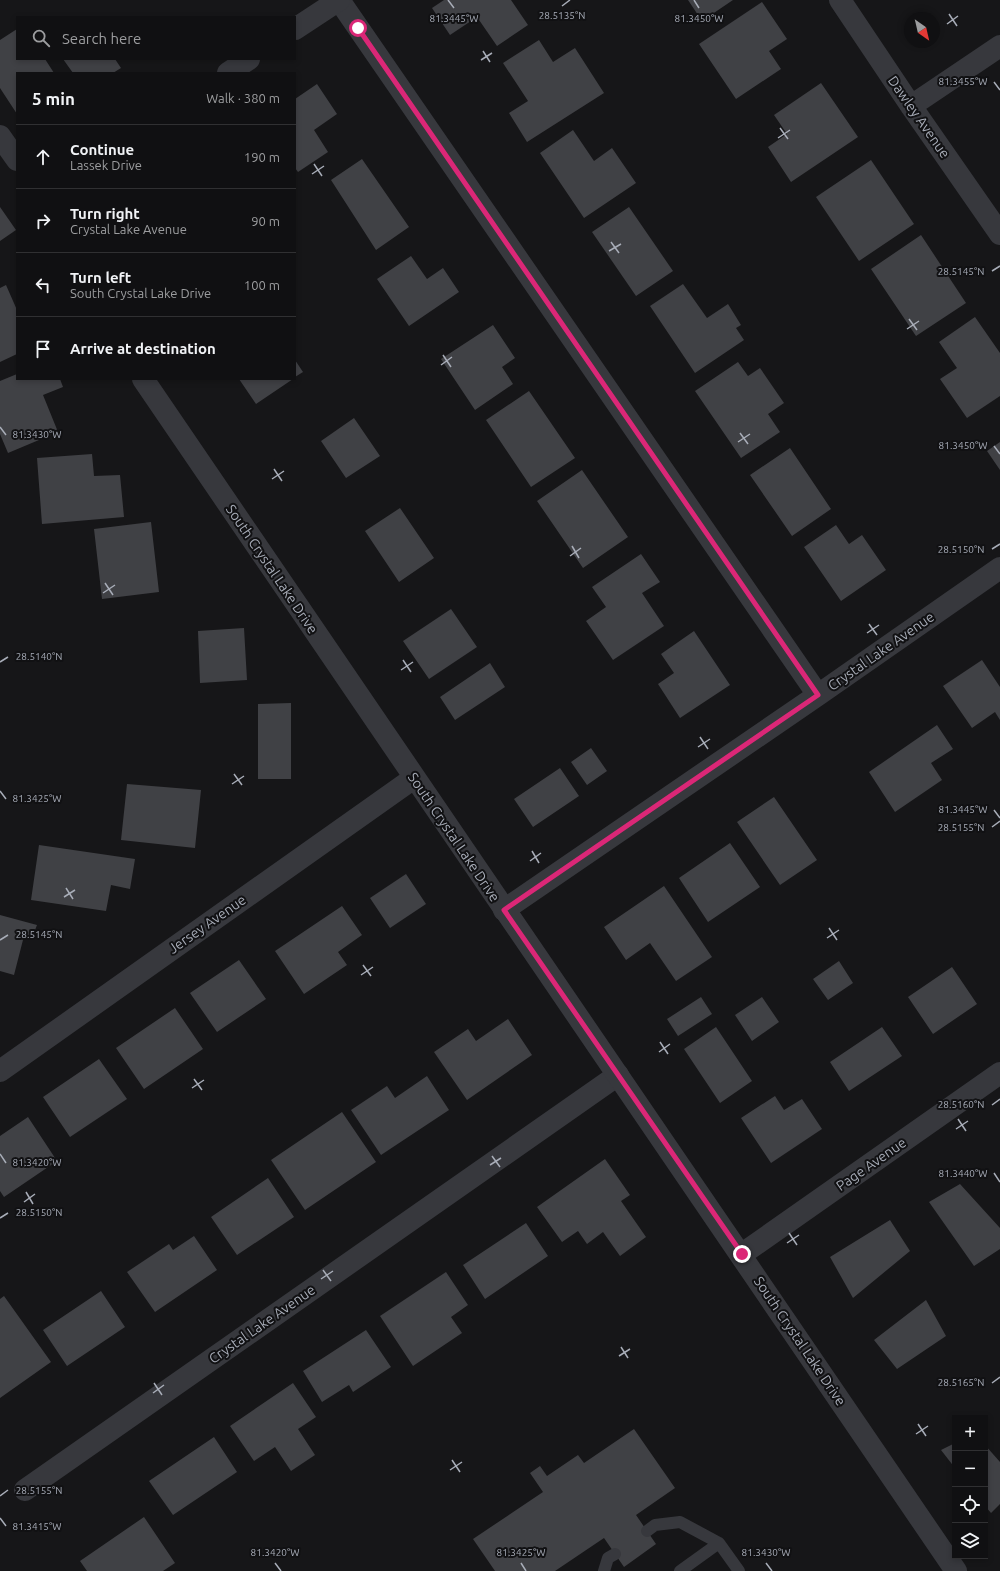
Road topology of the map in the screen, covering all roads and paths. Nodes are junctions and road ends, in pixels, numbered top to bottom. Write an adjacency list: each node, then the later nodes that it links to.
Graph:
1 (339, 0): 3 (street); 13 (street)
2 (840, 0): 7 (street, Dawley Avenue)
3 (296, 28)
4 (1000, 46): 7 (street)
5 (248, 60): 6 (street)
6 (230, 72)
7 (911, 106): 10 (street, Dawley Avenue)
8 (0, 136): 9 (street)
9 (16, 159)
10 (1000, 234)
11 (144, 380): 14 (street, South Crystal Lake Drive)
12 (1000, 568): 13 (street, Crystal Lake Avenue)
13 (818, 695): 15 (street, Crystal Lake Avenue)
14 (414, 778): 15 (street, South Crystal Lake Drive); 16 (street, Jersey Avenue)
15 (504, 910): 18 (street, South Crystal Lake Drive)
16 (0, 1071)
17 (1000, 1073): 19 (street, Page Avenue)
18 (618, 1075): 19 (street, South Crystal Lake Drive); 20 (street, Crystal Lake Avenue)
19 (742, 1254): 27 (street, South Crystal Lake Drive)
20 (25, 1490)
21 (647, 1531): 22 (lane)
22 (719, 1543): 25 (lane); 26 (lane)
23 (615, 1554): 24 (lane)
24 (604, 1571)
25 (680, 1571)
26 (739, 1571)
27 (956, 1571)

